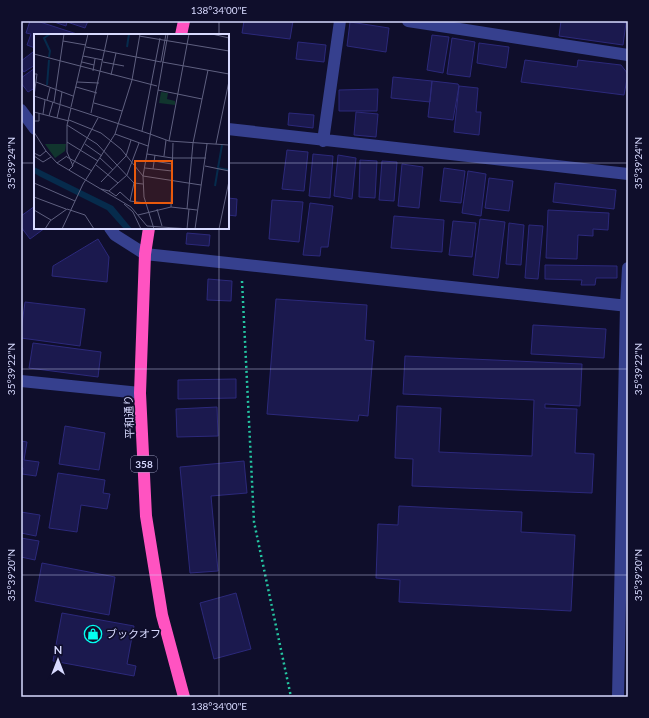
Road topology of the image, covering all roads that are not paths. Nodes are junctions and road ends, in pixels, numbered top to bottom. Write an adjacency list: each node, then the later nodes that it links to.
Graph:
1 (184, 21): 4 (highway)
2 (340, 21): 9 (street)
3 (408, 21): 5 (street)
4 (181, 34)
5 (628, 55)
6 (21, 110): 7 (street)
7 (34, 128)
8 (229, 130): 9 (street)
9 (323, 141): 10 (street)
10 (628, 174)
11 (111, 229): 13 (street)
12 (149, 229): 13 (highway, 平和通り / 358)
13 (145, 254): 15 (street); 17 (highway, 平和通り / 358)
14 (628, 268): 15 (street)
15 (627, 306): 19 (street)
16 (21, 380): 17 (street)
17 (140, 393): 18 (highway, 平和通り / 358)
18 (184, 697)
19 (618, 697)

